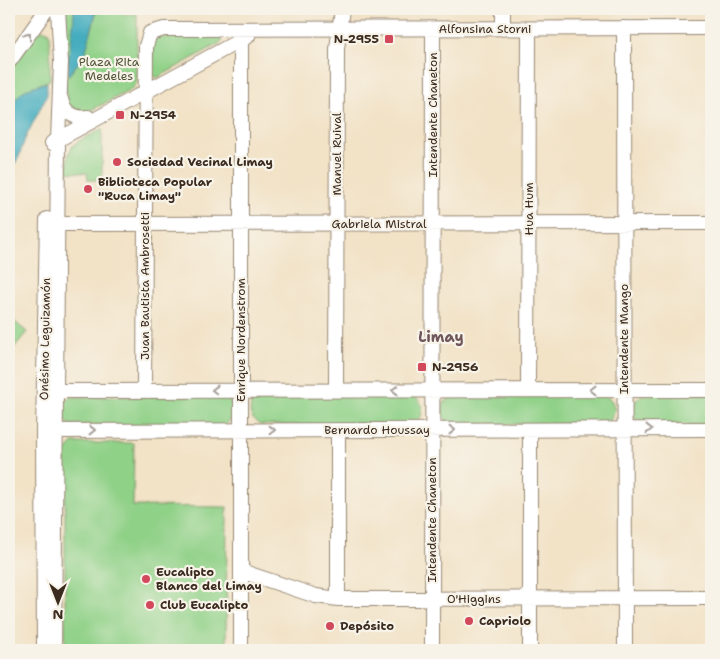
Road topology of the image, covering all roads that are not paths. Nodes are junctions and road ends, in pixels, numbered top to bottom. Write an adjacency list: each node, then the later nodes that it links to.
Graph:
1 (47, 9): 14 (street, one-way to 1)
2 (58, 9): 7 (street, Onésimo Leguizamón)
3 (342, 9): 8 (street, Manuel Ruival)
4 (503, 9): 10 (street)
5 (624, 28): 6 (street, Alfonsina Storni); 11 (street, Alfonsina Storni); 20 (street, Intendente Mango)
6 (711, 28)
7 (58, 29): 16 (street, Onésimo Leguizamón); 19 (street, Onésimo Leguizamón)
8 (340, 29): 9 (street, Alfonsina Storni); 13 (street, Alfonsina Storni); 25 (street, Manuel Ruival)
9 (433, 29): 10 (street, Alfonsina Storni); 26 (street, Intendente Chaneton)
10 (503, 29): 11 (street, Alfonsina Storni)
11 (529, 29): 27 (street, Hua Hum)
12 (150, 33): 13 (street, Alfonsina Storni); 15 (street, Juan Bautista Ambrosetti)
13 (242, 34): 15 (street, Alfonsina Storni); 24 (street, Enrique Nordenstrom)
14 (9, 62)
15 (146, 91): 17 (street, Alfonsina Storni); 23 (street, Juan Bautista Ambrosetti)
16 (60, 99): 18 (street); 19 (street, Onésimo Leguizamón)
17 (122, 104): 18 (street, Alfonsina Storni); 19 (street, Alfonsina Storni)
18 (88, 117): 19 (street, Alfonsina Storni)
19 (53, 138): 22 (street, Onésimo Leguizamón)
20 (624, 223): 21 (street, Gabriela Mistral); 27 (street, Gabriela Mistral); 33 (street, Intendente Mango)
21 (711, 223)
22 (52, 224): 23 (street, Gabriela Mistral); 35 (street, Onésimo Leguizamón)
23 (145, 224): 24 (street, Gabriela Mistral); 28 (street, Juan Bautista Ambrosetti)
24 (242, 224): 25 (street, Gabriela Mistral); 29 (street, Enrique Nordenstrom)
25 (336, 224): 26 (street, Gabriela Mistral); 30 (street, Manuel Ruival)
26 (432, 224): 27 (street, Gabriela Mistral); 31 (street, Intendente Chaneton)
27 (528, 224): 32 (street, Hua Hum)
28 (144, 390): 29 (street, one-way to 28); 35 (street)
29 (241, 390): 30 (street); 39 (street, Enrique Nordenstrom)
30 (336, 390): 31 (street, one-way to 30)
31 (432, 390): 32 (street); 41 (street, Intendente Chaneton)
32 (528, 390): 33 (street, one-way to 32)
33 (624, 390): 34 (street); 36 (street, Intendente Mango)
34 (711, 390)
35 (49, 391): 38 (street, Onésimo Leguizamón)
36 (624, 429): 37 (street, Bernardo Houssay, one-way to 37); 42 (street, Bernardo Houssay); 45 (street, Intendente Mango)
37 (711, 429)
38 (48, 430): 39 (street, Bernardo Houssay, one-way to 39); 49 (street, Onésimo Leguizamón); 50 (street, Onésimo Leguizamón)
39 (241, 430): 40 (street, Bernardo Houssay, one-way to 40); 43 (street, Enrique Nordenstrom)
40 (338, 430): 41 (street, Bernardo Houssay); 47 (street)
41 (432, 430): 42 (street, Bernardo Houssay, one-way to 42); 48 (street, Intendente Chaneton)
42 (530, 430): 44 (street)
43 (241, 571): 47 (street, O'Higgins); 51 (street, Enrique Nordenstrom)
44 (530, 598): 45 (street, O'Higgins); 48 (street, O'Higgins); 53 (street)
45 (625, 598): 46 (street, O'Higgins); 54 (street, Intendente Mango)
46 (711, 598)
47 (338, 599): 48 (street, O'Higgins)
48 (432, 599): 52 (street, Intendente Chaneton)
49 (44, 650)
50 (54, 650)
51 (241, 650)
52 (432, 650)
53 (530, 650)
54 (625, 650)

